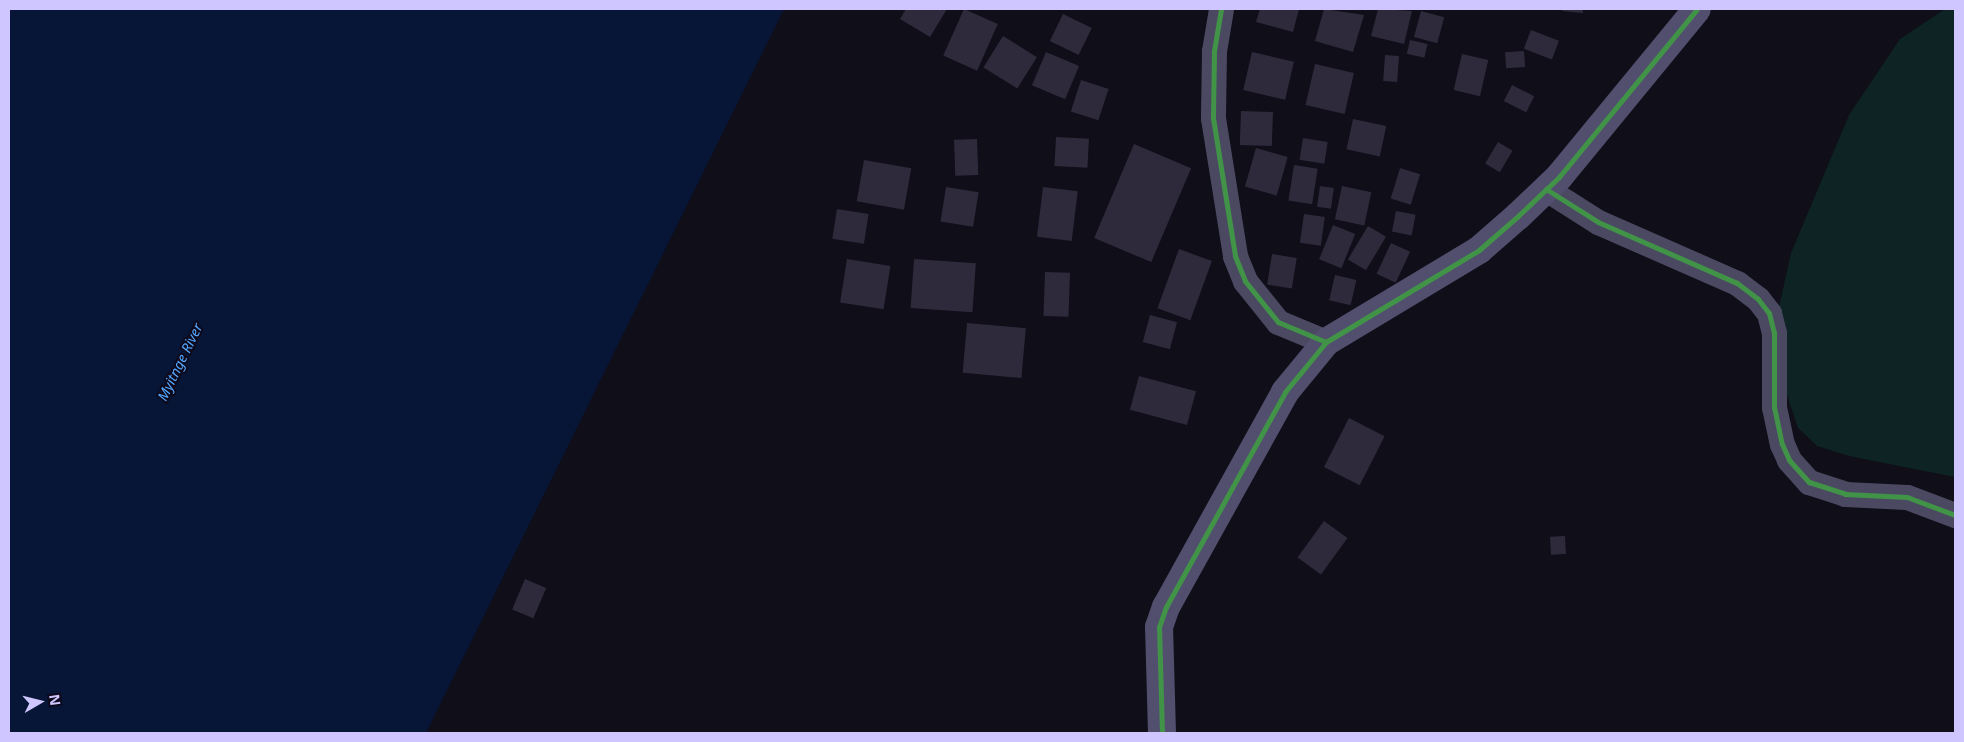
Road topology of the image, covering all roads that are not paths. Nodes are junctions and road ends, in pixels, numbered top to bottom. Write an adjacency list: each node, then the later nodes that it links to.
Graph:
1 (1221, 9): 4 (street)
2 (1697, 9): 3 (street)
3 (1546, 189): 4 (street); 5 (street)
4 (1326, 342): 6 (street)
5 (1955, 515)
6 (1162, 733)

